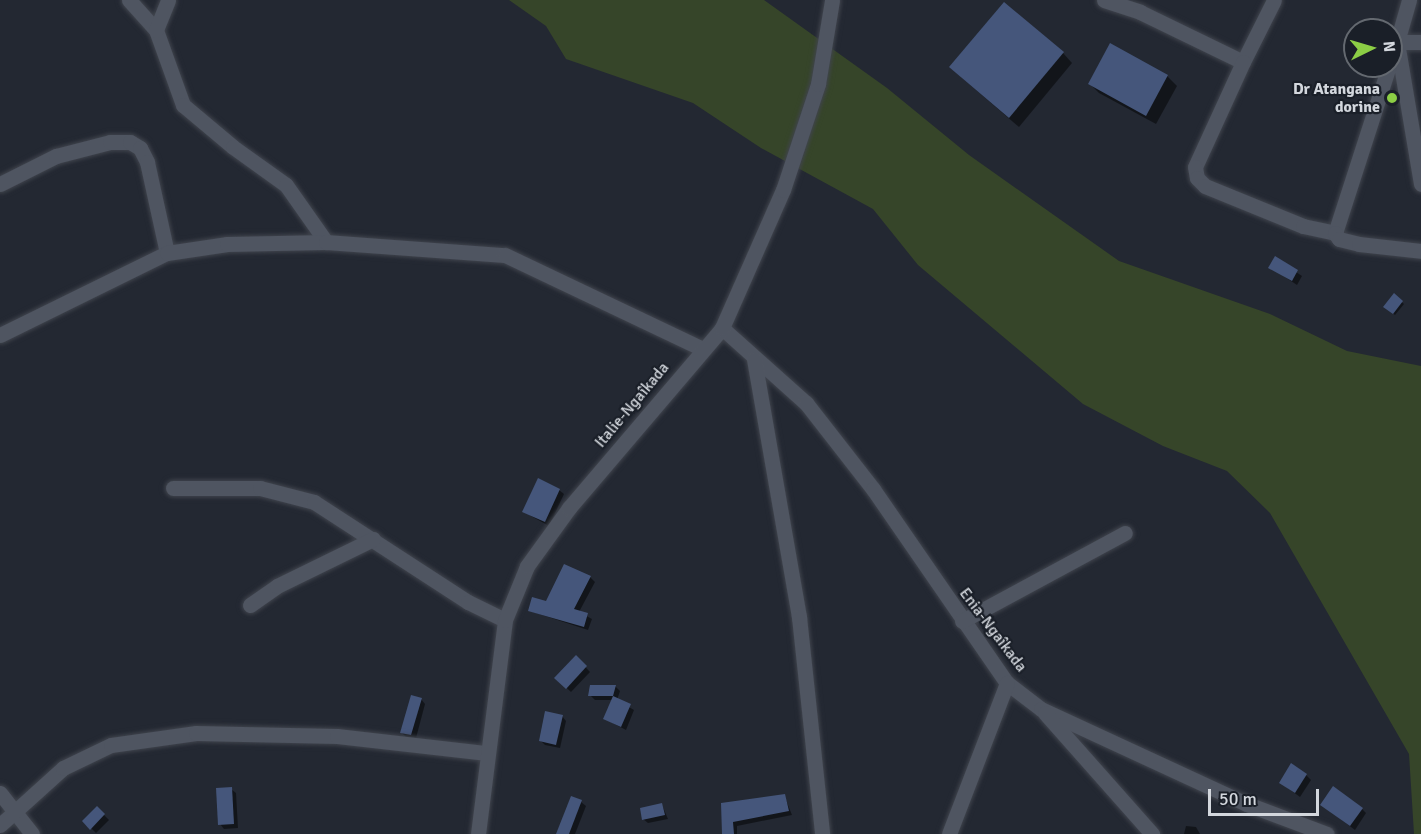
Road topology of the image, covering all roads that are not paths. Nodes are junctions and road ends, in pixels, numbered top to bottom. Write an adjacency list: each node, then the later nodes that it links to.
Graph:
1 (129, 0): 9 (street)
2 (168, 0): 9 (street)
3 (832, 0): 21 (street, Italie-Ngaîkada)
4 (1104, 0): 7 (street)
5 (1274, 0): 12 (street)
6 (1409, 0): 8 (street)
7 (1143, 6): 12 (street)
8 (1403, 21)
9 (156, 30): 18 (street)
10 (1403, 42): 11 (street)
11 (1421, 42)
12 (1243, 62): 17 (street)
13 (1385, 78): 17 (street)
14 (1403, 78): 16 (street)
15 (0, 184): 20 (street)
16 (1421, 184)
17 (1335, 233): 19 (street)
18 (326, 242): 20 (street); 23 (street)
19 (1421, 251)
20 (167, 253): 22 (street)
21 (722, 328): 23 (street, Italie-Ngaîkada); 24 (street, Enia-Ngaîkada)
22 (0, 335)
23 (703, 348): 29 (street, Italie-Ngaîkada)
24 (754, 359): 30 (street, Enia-Ngaîkada); 39 (street)
25 (173, 488): 27 (street)
26 (1125, 533): 30 (street)
27 (374, 538): 28 (street); 29 (street)
28 (250, 605)
29 (505, 620): 33 (street, Italie-Ngaîkada)
30 (962, 621): 31 (street, Enia-Ngaîkada)
31 (1007, 683): 32 (street, Enia-Ngaîkada); 40 (street)
32 (1041, 709): 41 (street); 42 (street, Enia-Ngaîkada)
33 (487, 753): 35 (street); 38 (street, Italie-Ngaîkada)
34 (0, 793): 35 (street)
35 (14, 812): 36 (street); 37 (street)
36 (0, 825)
37 (32, 834)
38 (478, 834)
39 (822, 834)
40 (949, 834)
41 (1152, 834)
42 (1327, 834)

